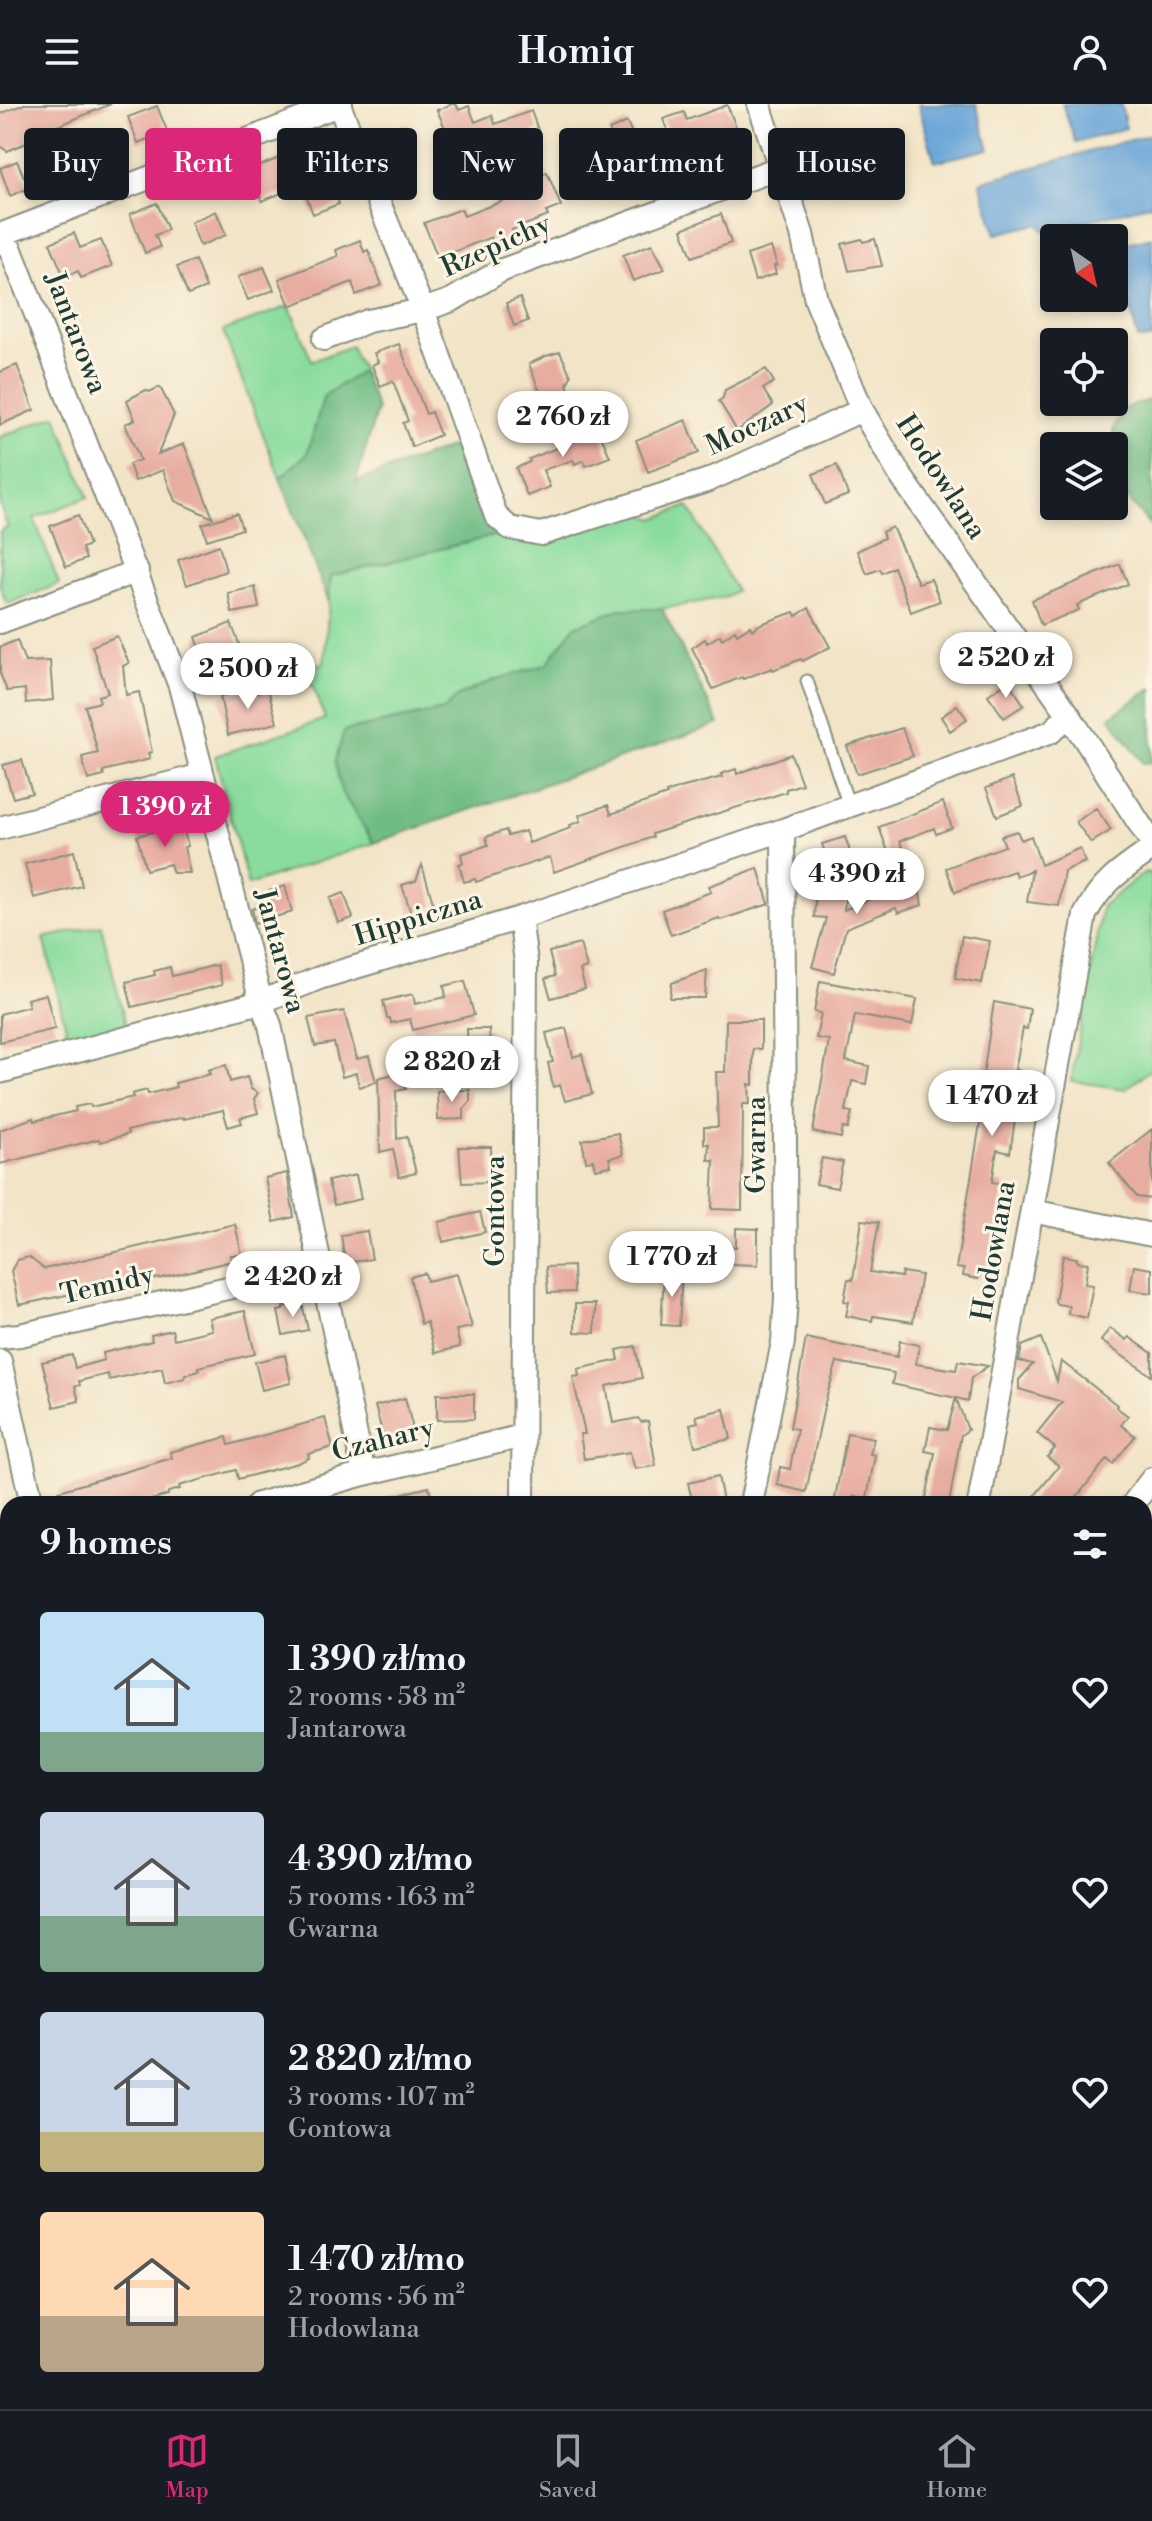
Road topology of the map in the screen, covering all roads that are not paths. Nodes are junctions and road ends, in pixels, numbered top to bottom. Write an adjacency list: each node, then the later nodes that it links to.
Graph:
1 (340, 104): 6 (street); 7 (street)
2 (759, 104): 3 (street, Hodowlana)
3 (768, 130)
4 (768, 172): 7 (street, Rzepichy)
5 (791, 200): 9 (street, Hodowlana)
6 (0, 235): 10 (street, Jantarowa)
7 (423, 310): 8 (street, Rzepichy); 9 (street, Moczary)
8 (324, 339)
9 (862, 410): 13 (street, Hodowlana)
10 (137, 571): 11 (street); 14 (street, Jantarowa)
11 (0, 622)
12 (807, 681): 15 (lane)
13 (1069, 715): 15 (street, Hippiczna); 18 (street, Hodowlana)
14 (202, 775): 16 (street); 20 (street, Jantarowa)
15 (849, 806): 17 (street, Hippiczna)
16 (0, 828)
17 (783, 830): 19 (street, Hippiczna); 33 (street, Gwarna)
18 (1152, 846): 22 (street, Hodowlana)
19 (520, 918): 20 (street, Hippiczna); 27 (street, Gontowa)
20 (261, 1002): 21 (street, Hippiczna); 24 (street, Jantarowa)
21 (0, 1072)
22 (1032, 1211): 23 (street); 34 (street, Hodowlana)
23 (1152, 1235)
24 (320, 1267): 25 (street, Temidy); 28 (street, Jantarowa)
25 (0, 1337)
26 (0, 1361): 30 (street)
27 (523, 1436): 28 (street, Czahary); 32 (street, Gontowa)
28 (364, 1474): 31 (street, Czahary)
29 (1152, 1479): 35 (street)
30 (30, 1496)
31 (286, 1496)
32 (523, 1496)
33 (753, 1496)
34 (980, 1496)
35 (1139, 1496)

